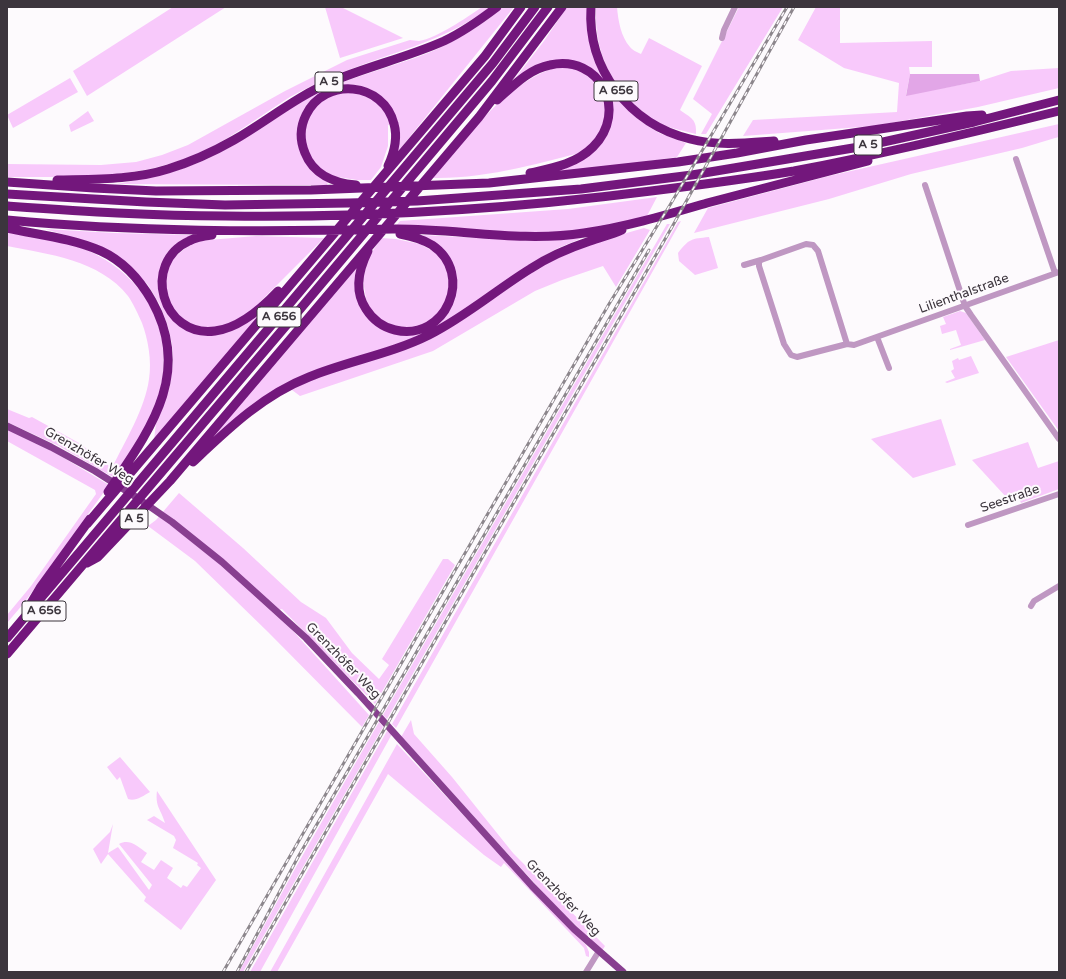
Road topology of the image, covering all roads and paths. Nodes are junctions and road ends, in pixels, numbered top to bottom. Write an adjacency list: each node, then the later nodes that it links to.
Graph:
1 (497, 7): 17 (highway, A 5)
2 (521, 7): 16 (highway)
3 (535, 7): 46 (highway, A 656)
4 (548, 7): 43 (highway, A 656)
5 (562, 7): 12 (highway)
6 (591, 7): 13 (highway, A 656)
7 (735, 7): 8 (street)
8 (722, 38)
9 (1059, 100): 11 (highway, A 5)
10 (1059, 111): 14 (highway, A 5)
11 (1008, 114): 13 (highway); 21 (highway, A 5)
12 (479, 117): 18 (highway); 28 (highway)
13 (806, 140): 18 (highway)
14 (895, 150): 22 (highway, A 5); 24 (highway, A 5)
15 (1016, 159): 32 (street)
16 (382, 177): 20 (highway); 31 (highway)
17 (7, 182): 20 (highway, A 5)
18 (489, 183): 20 (highway)
19 (925, 185): 33 (street)
20 (363, 187)
21 (7, 194)
22 (7, 206)
23 (7, 220): 26 (highway)
24 (645, 221): 27 (highway, A 5); 39 (highway, A 5)
25 (7, 228): 41 (highway, A 656)
26 (247, 231): 28 (highway); 31 (highway)
27 (391, 231): 28 (highway); 28 (highway)
28 (376, 233): 39 (highway)
29 (761, 260): 30 (street); 35 (street, Lilienthalstraße); 35 (street)
30 (744, 265)
31 (305, 268): 41 (highway, A 656)
32 (1057, 272): 33 (street, Lilienthalstraße)
33 (965, 306): 34 (street, Lilienthalstraße); 38 (street)
34 (877, 337): 35 (street, Lilienthalstraße); 36 (street)
35 (847, 344)
36 (889, 368)
37 (7, 426): 49 (main road, Grenzhöfer Weg)
38 (1059, 439)
39 (170, 481): 43 (highway, A 5)
40 (1059, 494): 42 (street, Seestraße)
41 (87, 524): 46 (highway, A 656)
42 (968, 525)
43 (80, 567): 48 (highway, A 656)
44 (1059, 586): 45 (street)
45 (1031, 606)
46 (19, 624): 47 (highway, A 656)
47 (7, 638)
48 (7, 654)
49 (598, 951): 50 (street, Grenzhöfer Weg); 51 (main road)
50 (586, 972)
51 (623, 972)

